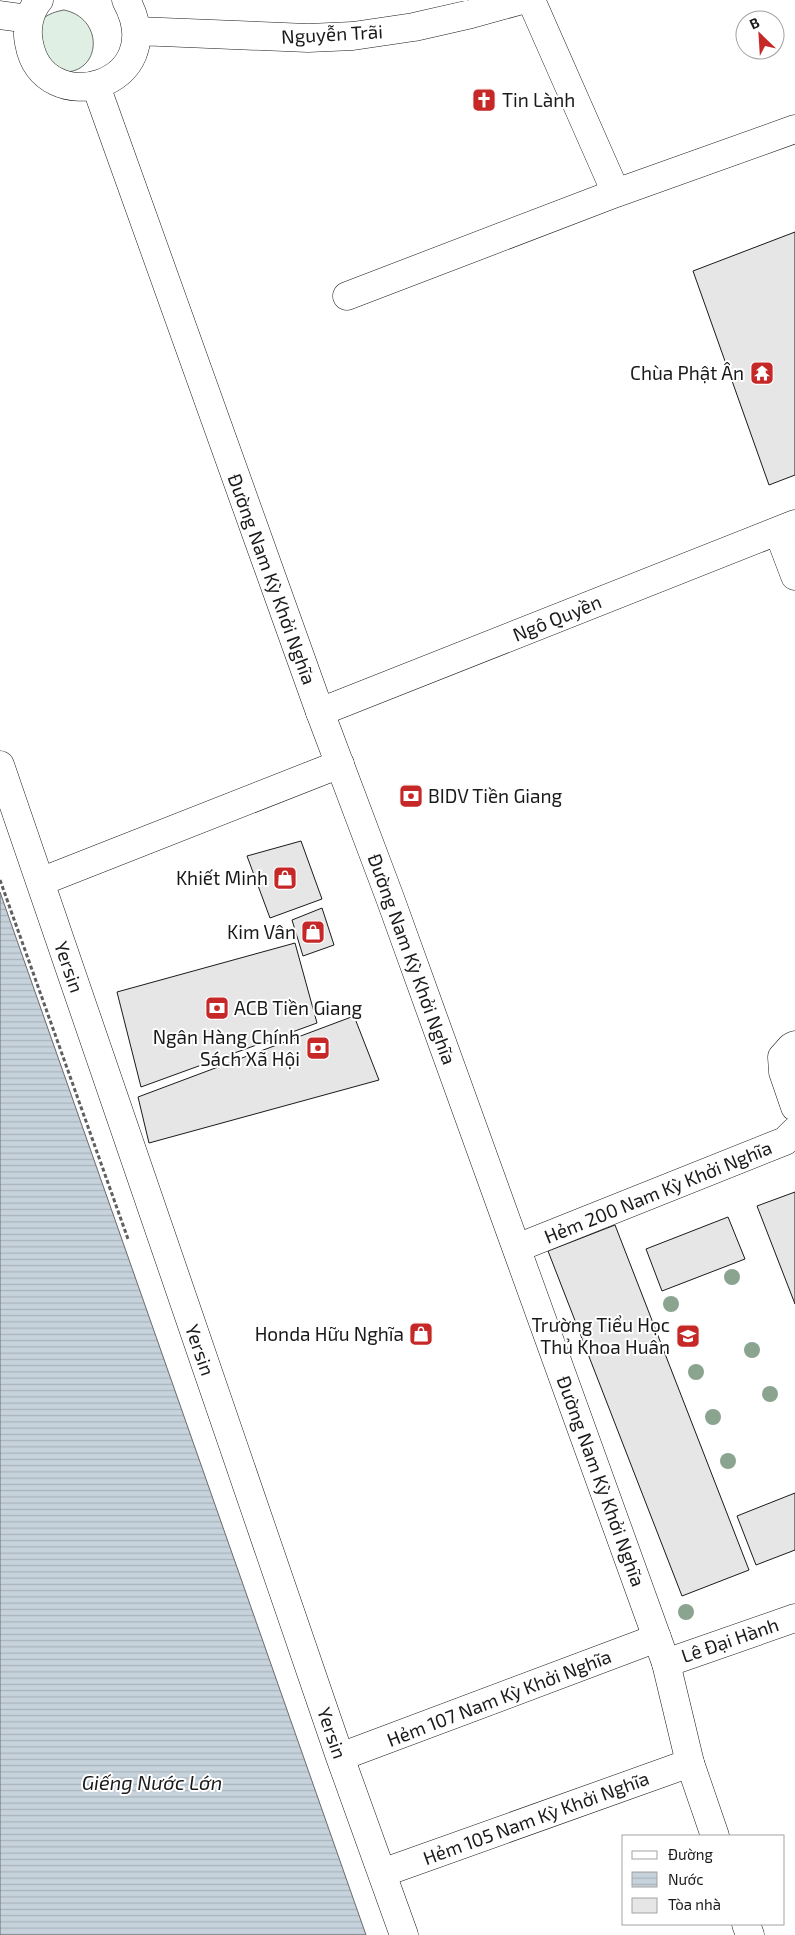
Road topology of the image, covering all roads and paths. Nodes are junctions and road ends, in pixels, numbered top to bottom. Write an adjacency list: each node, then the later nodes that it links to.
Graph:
1 (126, 0): 7 (street)
2 (522, 0): 4 (street, Nguyễn Trãi)
3 (531, 0): 10 (street)
4 (468, 7): 7 (street, Nguyễn Trãi)
5 (34, 10): 6 (street); 8 (street)
6 (0, 15)
7 (137, 31): 8 (street)
8 (96, 86): 14 (street, Đường Nam Kỳ Khởi Nghĩa)
9 (795, 129): 10 (street)
10 (616, 193): 11 (street)
11 (347, 296)
12 (786, 527): 13 (street); 14 (street, Ngô Quyền)
13 (795, 576)
14 (320, 712): 16 (street, Đường Nam Kỳ Khởi Nghĩa)
15 (0, 764): 17 (street, Yersin)
16 (340, 764): 17 (street); 21 (street, Đường Nam Kỳ Khởi Nghĩa)
17 (40, 882): 24 (street, Yersin)
18 (795, 1045): 19 (street)
19 (795, 1107)
20 (795, 1132): 21 (street, Hẻm 200 Nam Kỳ Khởi Nghĩa)
21 (517, 1248): 23 (street, Đường Nam Kỳ Khởi Nghĩa)
22 (795, 1618): 23 (street, Lê Đại Hành)
23 (662, 1650): 24 (street, Hẻm 107 Nam Kỳ Khởi Nghĩa); 25 (street, Đường Nam Kỳ Khởi Nghĩa)
24 (340, 1757): 27 (street, Yersin)
25 (690, 1764): 26 (street, Đường Nam Kỳ Khởi Nghĩa); 27 (street, Hẻm 105 Nam Kỳ Khởi Nghĩa)
26 (715, 1835)
27 (382, 1873): 28 (street, Yersin)
28 (404, 1935)

